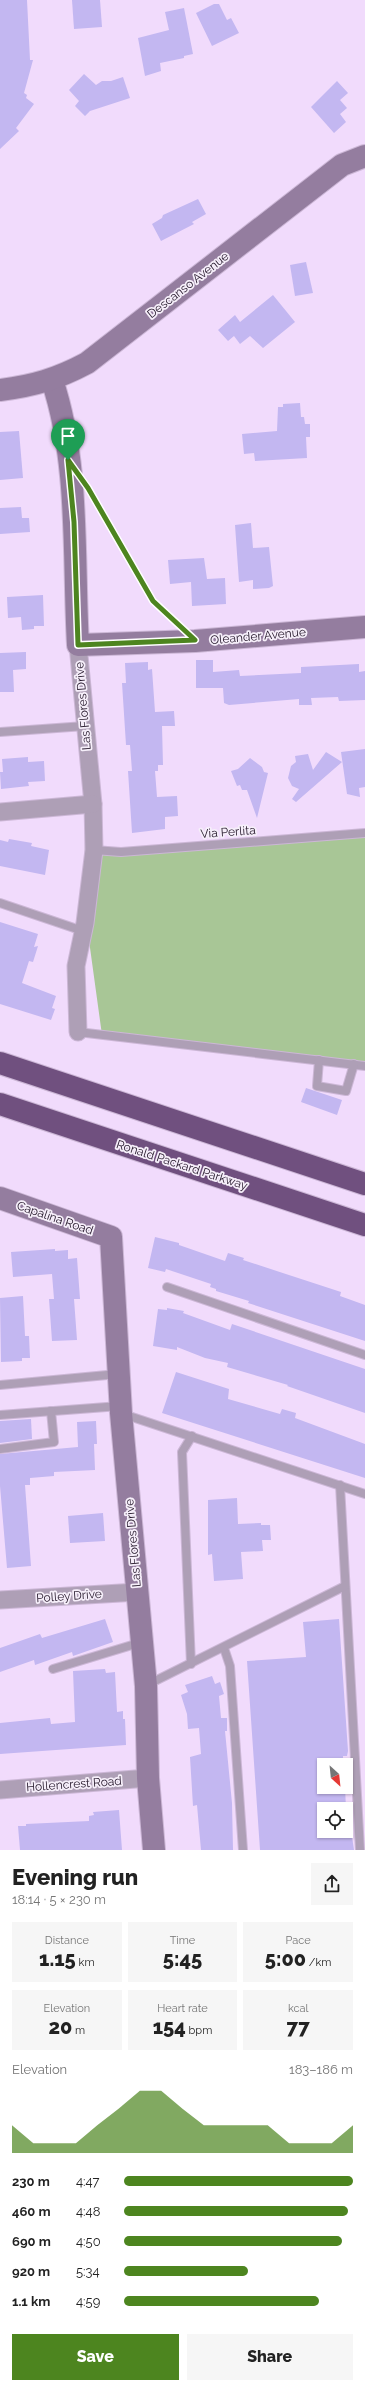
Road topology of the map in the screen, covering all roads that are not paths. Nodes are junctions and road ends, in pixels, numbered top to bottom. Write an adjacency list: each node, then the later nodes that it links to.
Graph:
1 (365, 156): 2 (street, Descanso Avenue)
2 (52, 380): 3 (street, Descanso Avenue); 5 (street, Las Flores Drive)
3 (0, 390)
4 (365, 627): 5 (street, Oleander Avenue)
5 (78, 645): 6 (street, Las Flores Drive)
6 (85, 726): 7 (lane); 8 (street, Las Flores Drive)
7 (0, 732)
8 (92, 804): 9 (street); 11 (street, Las Flores Drive)
9 (0, 812)
10 (365, 833): 11 (lane, Via Perlita)
11 (94, 850): 13 (street, Las Flores Drive)
12 (0, 902): 13 (lane)
13 (83, 931): 14 (street, Las Flores Drive)
14 (78, 1032): 15 (lane)
15 (319, 1060): 17 (lane); 17 (lane)
16 (0, 1063): 22 (highway)
17 (354, 1064): 18 (lane)
18 (365, 1066)
19 (0, 1104): 21 (highway, Ronald Packard Parkway)
20 (0, 1117): 21 (highway)
21 (147, 1154): 24 (highway, Ronald Packard Parkway)
22 (365, 1184)
23 (0, 1198): 25 (street, Capalina Road)
24 (365, 1225)
25 (111, 1237): 28 (street, Las Flores Drive)
26 (167, 1287): 27 (lane)
27 (365, 1355)
28 (119, 1374): 29 (lane); 30 (street, Las Flores Drive)
29 (0, 1385)
30 (121, 1410): 31 (lane); 33 (lane); 38 (street, Las Flores Drive)
31 (51, 1411): 32 (lane); 34 (lane)
32 (0, 1415)
33 (192, 1436): 35 (lane); 42 (lane)
34 (0, 1449)
35 (340, 1485): 36 (lane); 37 (lane)
36 (365, 1494)
37 (345, 1586): 41 (lane); 49 (lane)
38 (138, 1592): 39 (street, Polley Drive); 40 (street, Las Flores Drive)
39 (0, 1600)
40 (142, 1642): 43 (lane); 44 (street, Las Flores Drive)
41 (224, 1648): 42 (lane); 48 (lane)
42 (191, 1664): 44 (lane)
43 (53, 1669)
44 (146, 1686): 45 (street, Las Flores Drive)
45 (148, 1778): 46 (street, Hollencrest Road); 47 (street, Las Flores Drive)
46 (0, 1790)
47 (154, 1850)
48 (243, 1850)
49 (360, 1850)

